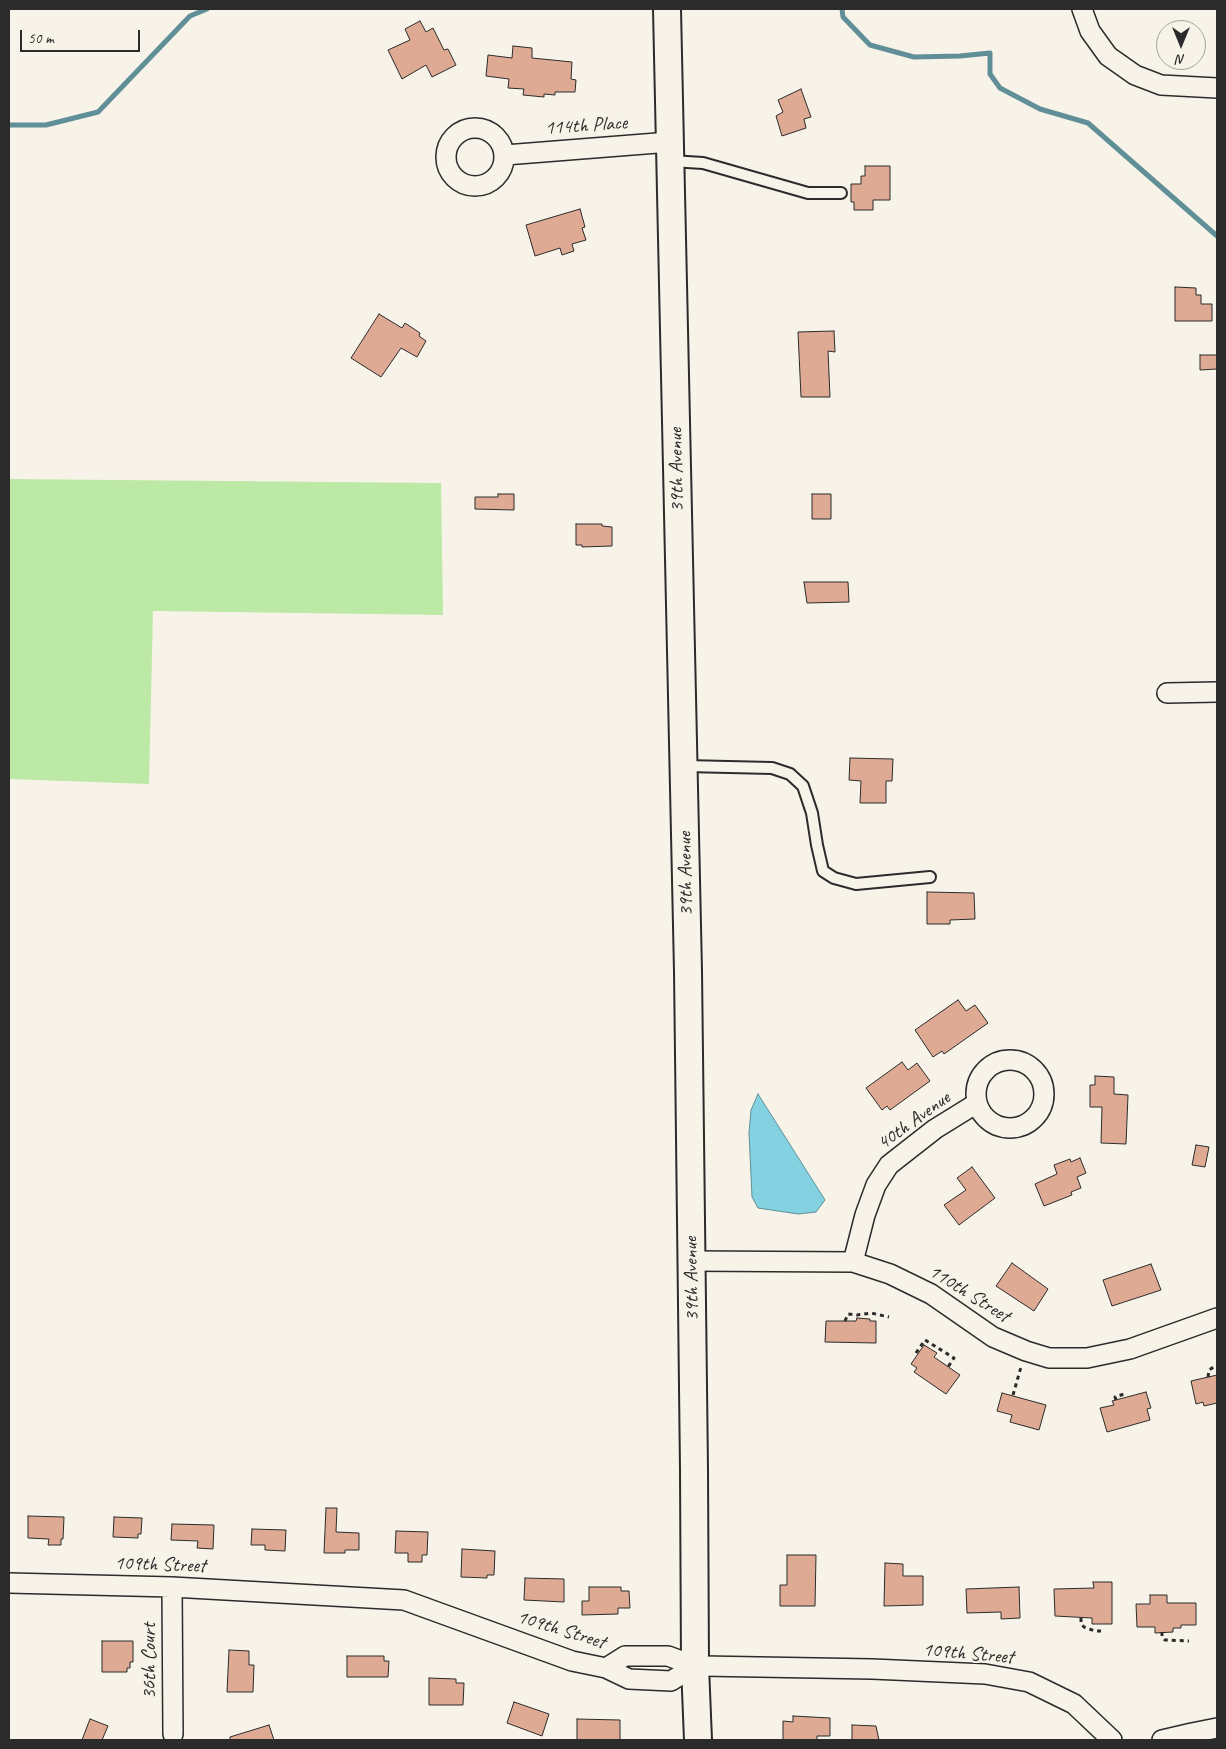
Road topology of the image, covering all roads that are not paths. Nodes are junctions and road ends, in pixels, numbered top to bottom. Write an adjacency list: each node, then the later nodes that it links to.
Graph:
1 (667, 9): 4 (main road, 39th Avenue)
2 (1082, 9): 3 (street)
3 (1217, 88)
4 (670, 152): 5 (street, 114th Place); 6 (lane); 9 (main road, 39th Avenue)
5 (505, 154)
6 (841, 193)
7 (1217, 692): 8 (street)
8 (1167, 693)
9 (684, 766): 10 (lane); 12 (main road, 39th Avenue)
10 (930, 877)
11 (978, 1103): 13 (street, 40th Avenue)
12 (692, 1261): 13 (street, 110th Street); 17 (main road, 39th Avenue)
13 (853, 1262): 14 (street, 110th Street)
14 (1217, 1318)
15 (9, 1583): 16 (street, 109th Street)
16 (172, 1587): 17 (street, 109th Street); 19 (street, 36th Court)
17 (695, 1666): 20 (main road, 39th Avenue); 21 (street, 109th Street)
18 (1217, 1728): 22 (street)
19 (173, 1738)
20 (698, 1740)
21 (1112, 1740)
22 (1162, 1740)

